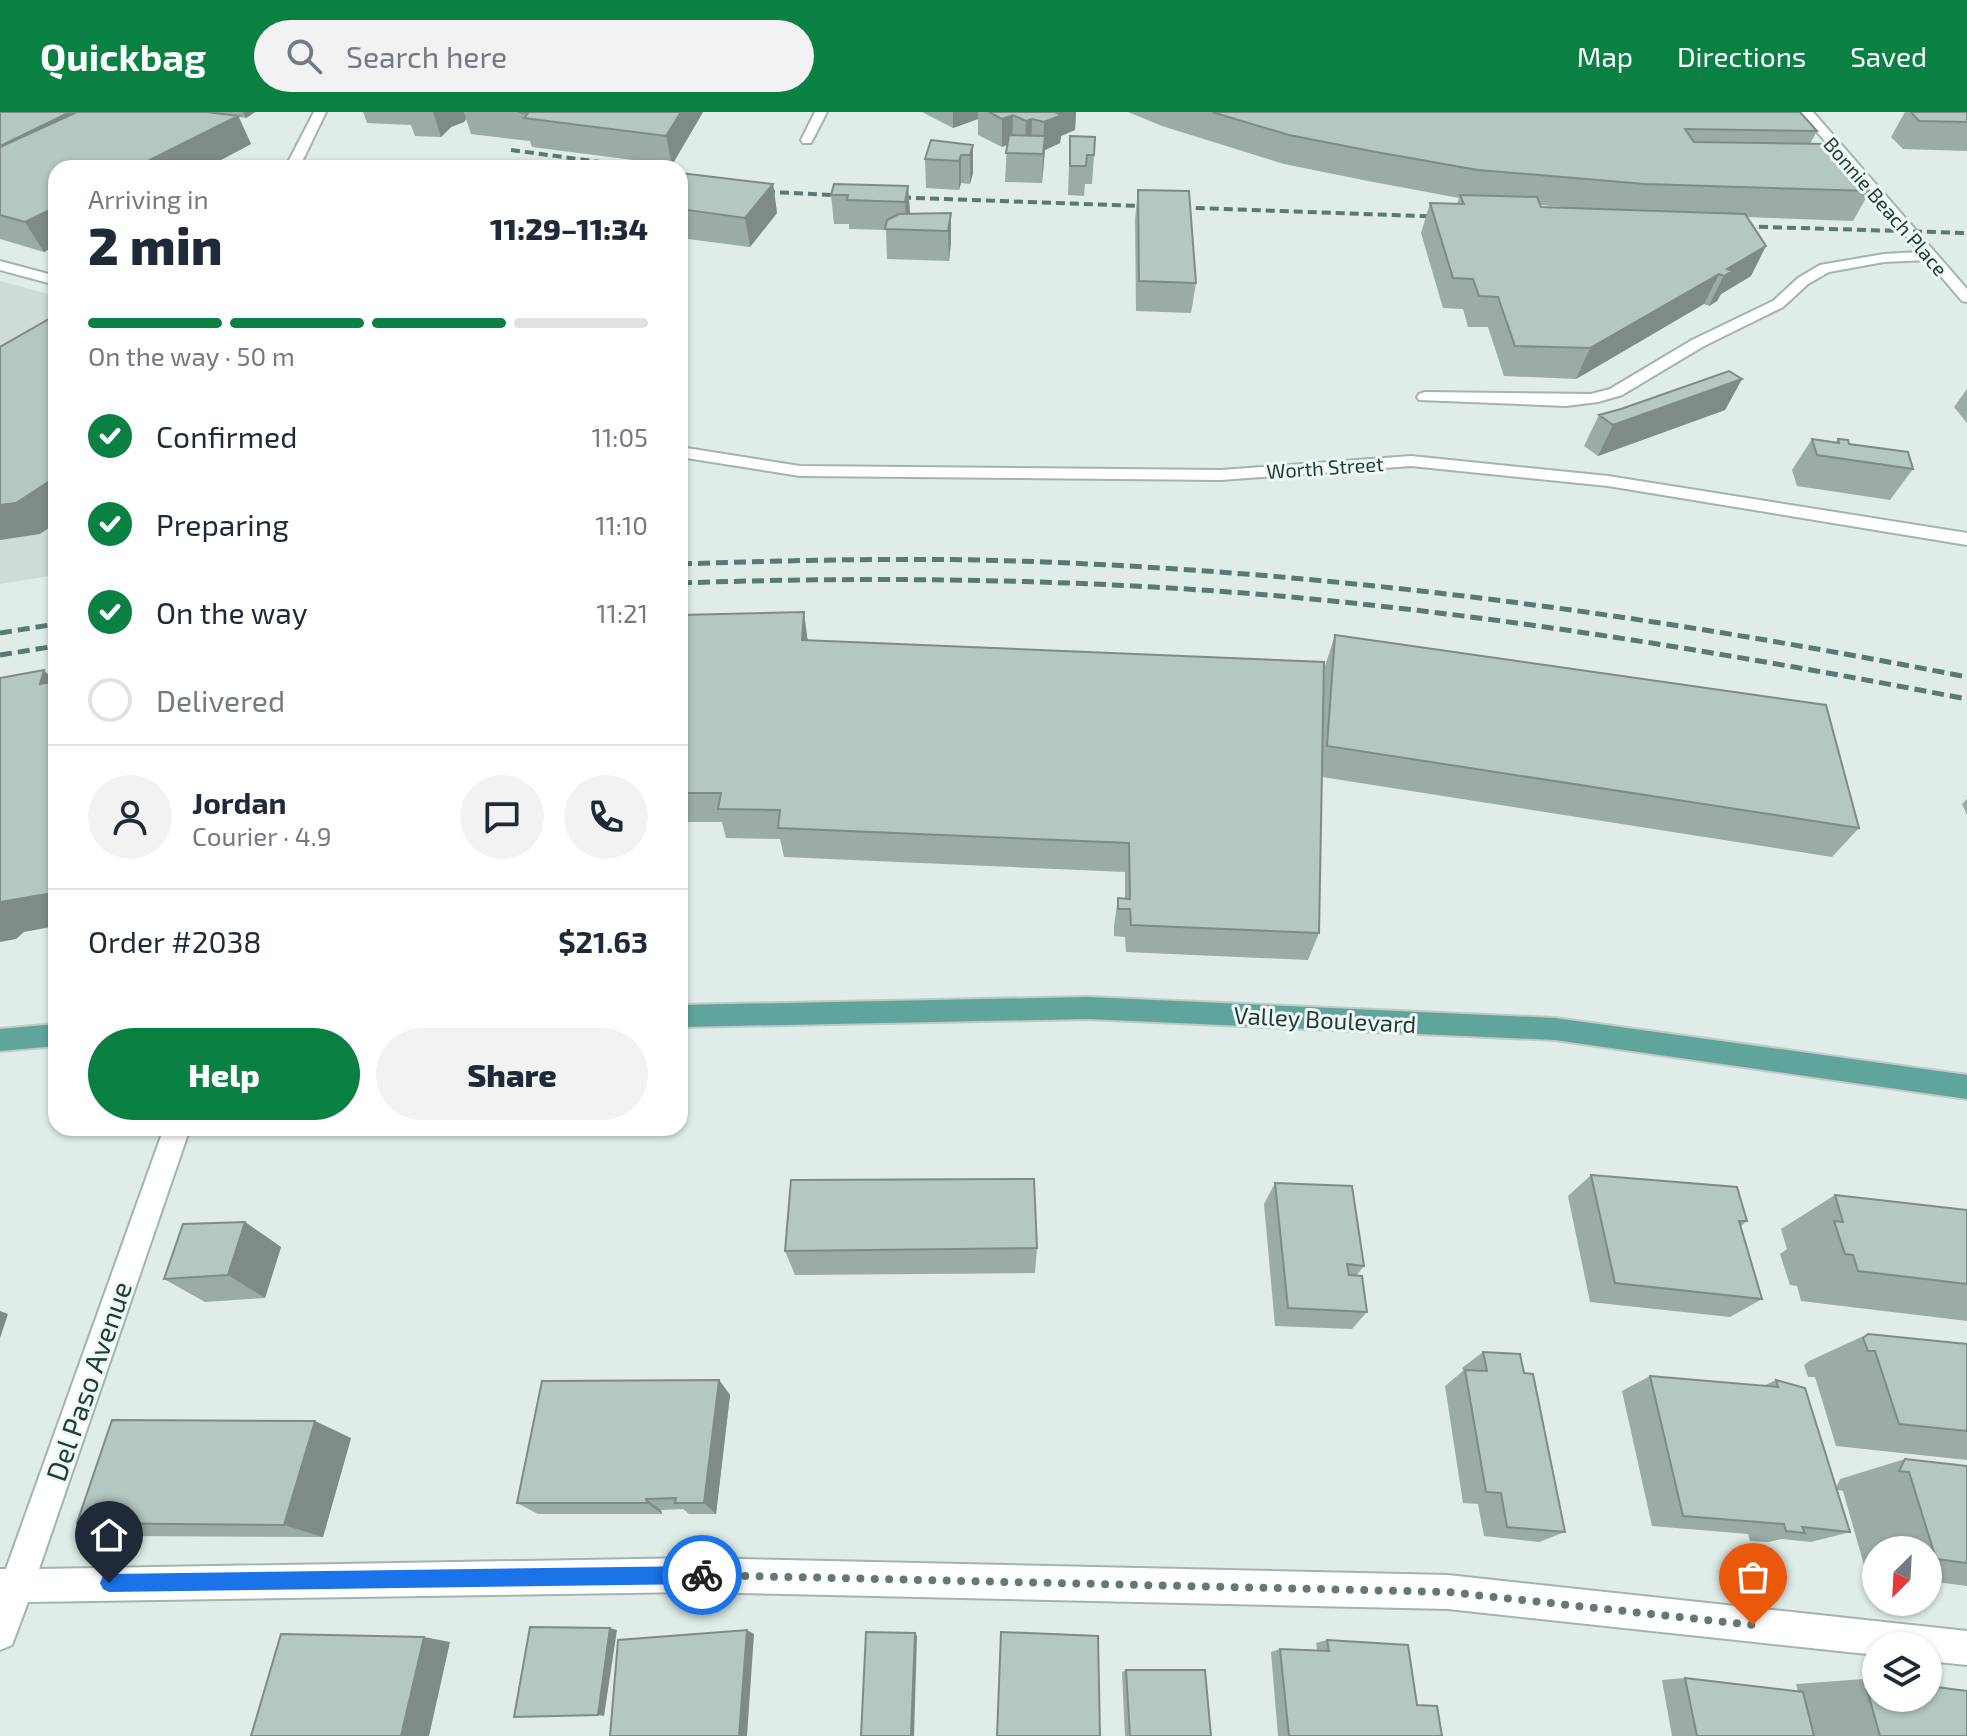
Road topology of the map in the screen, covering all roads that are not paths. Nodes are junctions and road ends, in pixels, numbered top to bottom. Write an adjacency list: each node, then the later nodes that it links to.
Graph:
1 (320, 112): 5 (street)
2 (821, 112): 4 (street)
3 (1806, 112): 6 (street, Bonnie Beach Place)
4 (807, 140)
5 (296, 160)
6 (1930, 256): 8 (street, Bonnie Beach Place); 12 (street)
7 (0, 265): 10 (street)
8 (1942, 272): 9 (street); 11 (street, Bonnie Beach Place)
9 (1967, 272)
10 (48, 279)
11 (1967, 298)
12 (1425, 397)
13 (688, 453): 14 (street, Worth Street)
14 (1967, 539)
15 (688, 1016): 18 (main road, Valley Boulevard)
16 (48, 1036): 17 (main road)
17 (0, 1040)
18 (1967, 1087)
19 (174, 1136): 20 (street, Del Paso Avenue)
20 (8, 1585): 21 (street, Del Paso Avenue); 22 (street)
21 (0, 1633)
22 (1967, 1648)

